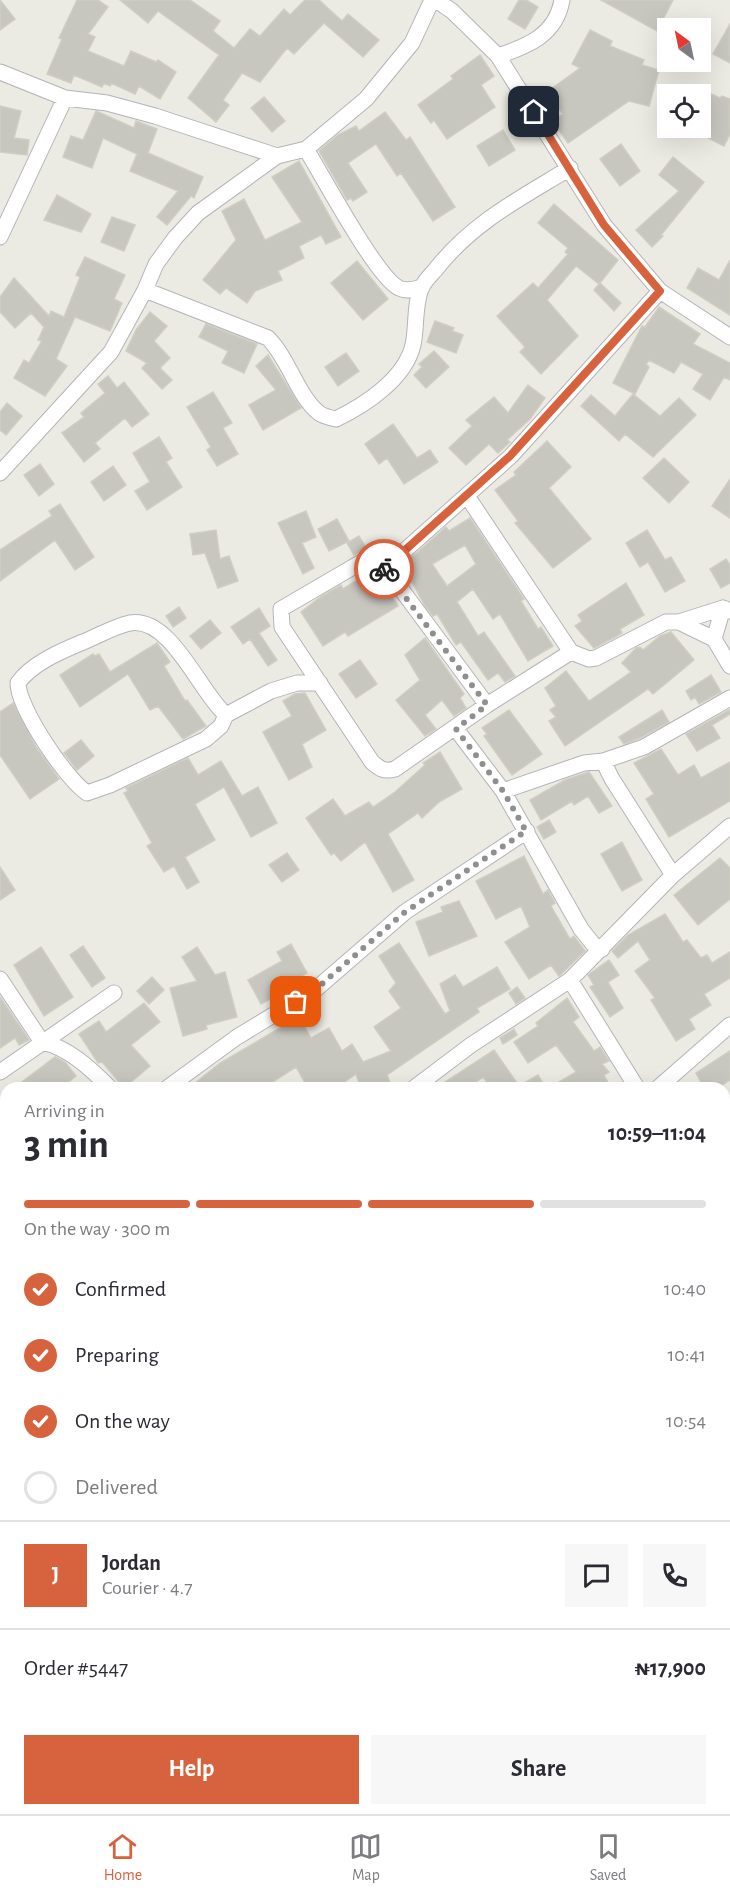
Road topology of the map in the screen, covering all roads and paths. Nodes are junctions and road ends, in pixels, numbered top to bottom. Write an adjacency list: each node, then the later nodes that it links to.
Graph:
1 (434, 0): 3 (street); 6 (street)
2 (562, 0): 3 (street)
3 (498, 56): 8 (street)
4 (0, 72): 5 (street)
5 (65, 98): 7 (street); 9 (street)
6 (306, 149): 7 (street); 10 (street)
7 (277, 156): 11 (street)
8 (570, 168): 10 (street); 12 (street)
9 (0, 237)
10 (422, 287): 11 (street)
11 (145, 290): 14 (street)
12 (660, 291): 13 (street); 15 (street)
13 (730, 337)
14 (0, 473)
15 (467, 496): 16 (street); 20 (street)
16 (384, 568): 22 (street); 24 (street)
17 (726, 609): 18 (street); 19 (street)
18 (679, 622): 19 (street); 20 (street)
19 (714, 639): 21 (street)
20 (571, 652): 24 (street)
21 (730, 666)
22 (320, 683): 25 (street); 26 (street)
23 (730, 698): 27 (street)
24 (487, 705): 26 (street)
25 (226, 715): 25 (street)
26 (456, 729): 28 (street)
27 (603, 761): 28 (street); 31 (street)
28 (503, 791): 30 (street)
29 (730, 826): 31 (street)
30 (526, 831): 32 (street); 40 (street)
31 (673, 875): 32 (street)
32 (602, 949): 34 (street)
33 (0, 979): 37 (street)
34 (570, 980): 41 (street); 42 (street)
35 (114, 993): 37 (street)
36 (730, 1025): 43 (street)
37 (42, 1042): 38 (street); 39 (street)
38 (0, 1072)
39 (103, 1082)
40 (175, 1082)
41 (422, 1082)
42 (633, 1082)
43 (665, 1082)

